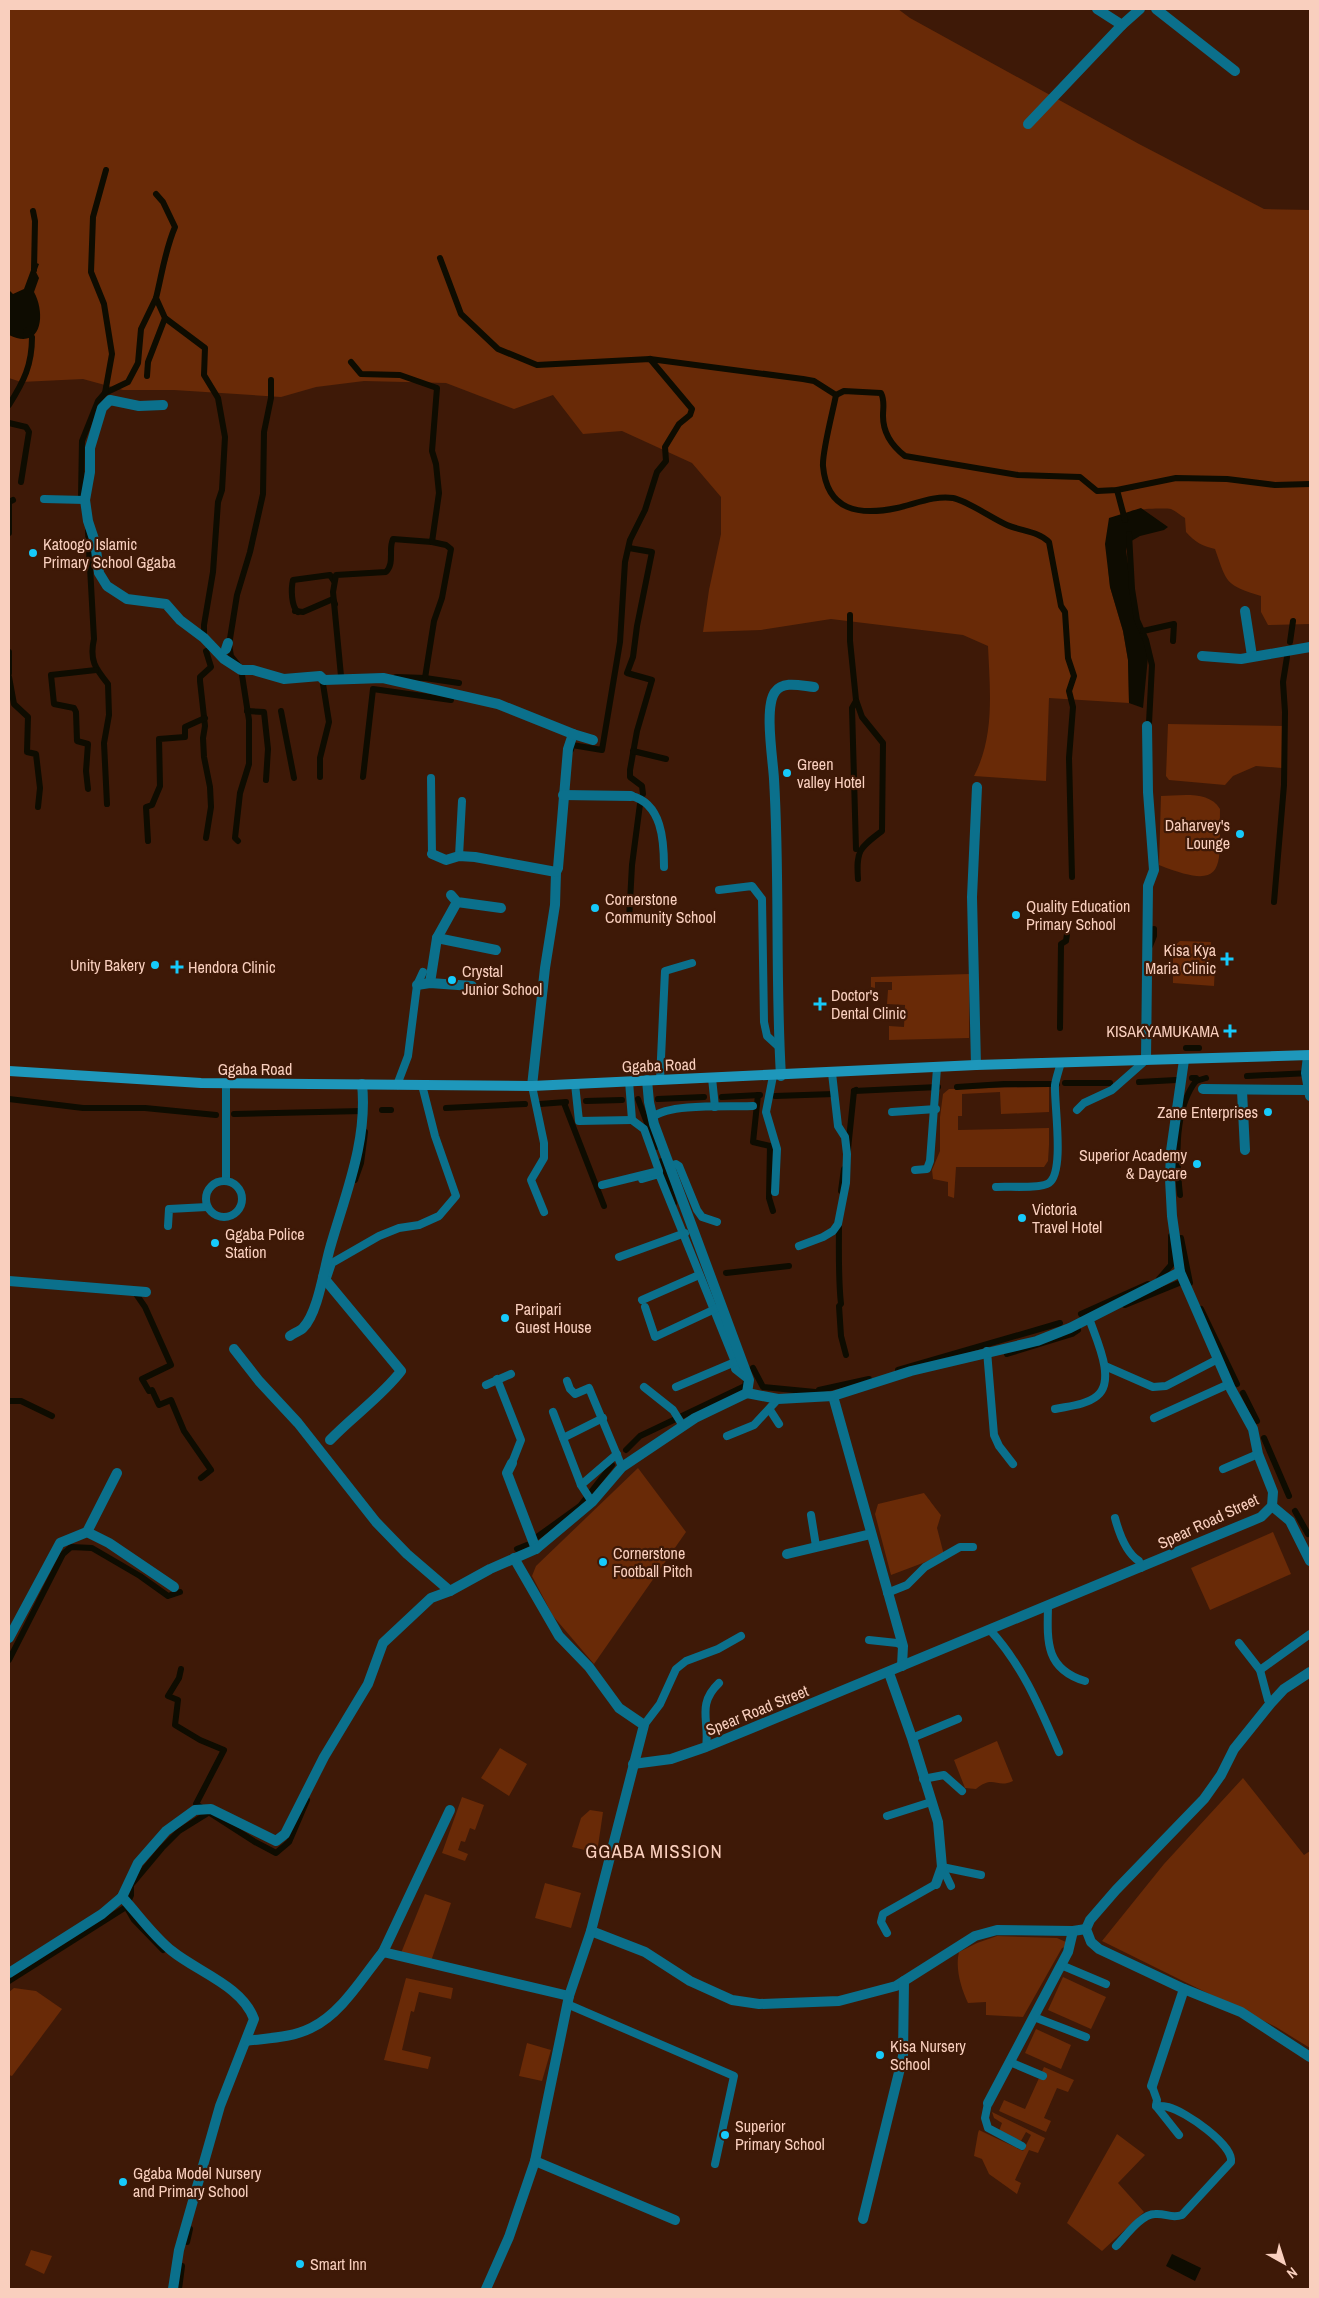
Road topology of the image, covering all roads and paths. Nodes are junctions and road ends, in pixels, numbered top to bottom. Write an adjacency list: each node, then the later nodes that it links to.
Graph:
1 (1097, 9): 4 (street)
2 (1140, 9): 4 (street)
3 (1156, 9): 5 (street)
4 (1122, 25): 6 (street)
5 (1235, 71)
6 (1028, 124)
7 (163, 405): 9 (street)
8 (44, 499): 9 (lane)
9 (85, 500): 16 (street)
10 (1245, 611): 13 (street)
11 (1310, 646): 13 (street)
12 (1202, 656): 13 (street)
13 (1252, 656)
14 (814, 687): 36 (street)
15 (1147, 726): 38 (street)
16 (573, 734): 17 (street); 20 (street)
17 (593, 740)
18 (431, 778): 23 (lane)
19 (977, 787): 41 (street)
20 (563, 795): 21 (street); 26 (street)
21 (631, 796): 25 (lane)
22 (462, 801): 24 (lane)
23 (432, 854): 24 (street)
24 (459, 856): 26 (street)
25 (664, 867)
26 (556, 872): 55 (street)
27 (720, 890): 36 (lane)
28 (501, 908): 29 (street)
29 (437, 938): 30 (street); 33 (street)
30 (496, 950)
31 (692, 963): 48 (lane)
32 (423, 972): 34 (lane)
33 (430, 983): 34 (street); 35 (street)
34 (417, 985): 53 (lane)
35 (472, 986)
36 (779, 1048): 45 (street)
37 (1309, 1056): 39 (street, Ggaba Road); 57 (street)
38 (1146, 1060): 39 (street, Ggaba Road); 40 (street, Ggaba Road); 63 (lane)
39 (1184, 1060): 84 (street, Spear Road Street)
40 (1061, 1062): 41 (street, Ggaba Road); 74 (lane)
41 (976, 1065): 42 (street, Ggaba Road)
42 (937, 1068): 44 (street, Ggaba Road); 62 (lane)
43 (9, 1071): 50 (street, Ggaba Road)
44 (832, 1073): 45 (street, Ggaba Road); 82 (lane)
45 (777, 1076): 46 (street, Ggaba Road); 75 (lane)
46 (712, 1078): 48 (street, Ggaba Road); 61 (lane)
47 (647, 1080): 48 (street, Ggaba Road); 49 (street, Ggaba Road); 65 (street)
48 (660, 1080)
49 (629, 1081): 52 (street, Ggaba Road); 66 (lane)
50 (226, 1083): 51 (street, Ggaba Road); 72 (lane)
51 (362, 1084): 53 (street, Ggaba Road); 86 (street)
52 (576, 1084): 55 (street, Ggaba Road); 66 (lane)
53 (397, 1085): 54 (street, Ggaba Road)
54 (422, 1086): 55 (street, Ggaba Road); 86 (lane)
55 (532, 1086): 77 (lane)
56 (1203, 1089): 58 (street)
57 (1310, 1090): 58 (street); 59 (street)
58 (1242, 1091): 67 (street)
59 (1310, 1096)
60 (753, 1106): 61 (lane)
61 (715, 1108): 65 (lane)
62 (936, 1109): 64 (lane); 70 (lane)
63 (1077, 1110)
64 (892, 1112)
65 (653, 1118): 68 (street)
66 (632, 1120): 68 (lane)
67 (1245, 1150)
68 (659, 1154): 69 (street); 73 (lane)
69 (669, 1166): 78 (lane); 80 (street)
70 (915, 1170)
71 (642, 1179): 81 (lane)
72 (226, 1181): 76 (lane); 76 (lane)
73 (602, 1185)
74 (996, 1187)
75 (775, 1192)
76 (207, 1207): 79 (lane)
77 (544, 1212)
78 (717, 1222)
79 (168, 1226)
80 (695, 1232): 81 (lane); 99 (street)
81 (682, 1234): 83 (lane); 85 (lane)
82 (799, 1246)
83 (619, 1257)
84 (1180, 1272): 90 (street); 94 (street, Spear Road Street)
85 (699, 1275): 89 (lane); 89 (lane)
86 (324, 1280): 91 (street); 117 (street)
87 (9, 1281): 88 (street)
88 (146, 1292)
89 (715, 1310): 95 (lane)
90 (1089, 1318): 93 (street); 96 (lane)
91 (290, 1336)
92 (234, 1349): 142 (street)
93 (988, 1351): 106 (street); 121 (lane)
94 (1218, 1359): 96 (lane); 101 (street, Spear Road Street)
95 (735, 1362): 99 (lane); 104 (lane)
96 (1106, 1366): 108 (lane)
97 (511, 1374): 98 (lane)
98 (497, 1379): 102 (lane); 120 (lane)
99 (749, 1380): 105 (street)
100 (567, 1381): 111 (lane)
101 (1229, 1384): 112 (lane); 119 (street, Spear Road Street)
102 (486, 1385)
103 (644, 1387): 114 (lane)
104 (676, 1387)
105 (747, 1393): 107 (street); 114 (street)
106 (833, 1396): 107 (street); 131 (street)
107 (778, 1399): 109 (lane)
108 (1055, 1409)
109 (770, 1410): 113 (lane); 115 (lane)
110 (553, 1412): 116 (lane)
111 (603, 1418): 116 (lane); 118 (lane)
112 (1154, 1418)
113 (779, 1424)
114 (683, 1426): 122 (street)
115 (727, 1436)
116 (563, 1438): 125 (lane)
117 (330, 1440)
118 (617, 1454): 122 (lane); 125 (lane)
119 (1258, 1454): 123 (lane); 127 (street, Spear Road Street)
120 (512, 1463): 136 (street)
121 (1013, 1464)
122 (622, 1467): 126 (street)
123 (1224, 1469)
124 (117, 1473): 130 (street)
125 (581, 1485): 126 (lane)
126 (592, 1502): 136 (street)
127 (1272, 1506): 133 (street); 140 (street, Spear Road Street)
128 (811, 1515): 134 (lane)
129 (1115, 1518): 140 (lane)
130 (88, 1532): 141 (street); 148 (street)
131 (871, 1534): 134 (street); 143 (street)
132 (1310, 1539): 133 (street)
133 (1299, 1543): 139 (street)
134 (816, 1546): 137 (street)
135 (973, 1547): 143 (lane)
136 (536, 1549): 138 (street)
137 (787, 1554)
138 (514, 1558): 142 (street); 160 (street)
139 (1310, 1561)
140 (1141, 1568): 144 (street, Spear Road Street)
141 (174, 1587)
142 (450, 1591): 174 (street)
143 (888, 1593): 151 (street)
144 (1048, 1607): 145 (street, Spear Road Street); 156 (lane)
145 (990, 1630): 152 (street, Spear Road Street); 163 (lane)
146 (1310, 1634): 153 (lane)
147 (741, 1636): 160 (lane)
148 (9, 1638)
149 (869, 1640): 151 (lane)
150 (1239, 1643): 153 (lane)
151 (903, 1646): 152 (street)
152 (902, 1666): 155 (street, Spear Road Street)
153 (1260, 1670): 158 (lane)
154 (1310, 1672): 158 (street)
155 (889, 1673): 161 (street); 162 (street, Spear Road Street)
156 (1086, 1681)
157 (719, 1683): 162 (lane)
158 (1271, 1702): 175 (street)
159 (958, 1719): 161 (lane)
160 (644, 1725): 164 (street)
161 (912, 1738): 165 (street)
162 (706, 1747): 164 (street, Spear Road Street)
163 (1059, 1752)
164 (633, 1764): 176 (street)
165 (923, 1779): 166 (lane); 167 (street)
166 (962, 1791)
167 (931, 1802): 169 (lane); 170 (street)
168 (450, 1810): 179 (street)
169 (887, 1816)
170 (942, 1867): 171 (lane); 172 (street); 173 (lane)
171 (981, 1875)
172 (936, 1884): 178 (lane)
173 (952, 1886)
174 (122, 1896): 181 (street); 188 (street)
175 (1086, 1928): 177 (street); 184 (street)
176 (591, 1931): 182 (street); 185 (street)
177 (1073, 1932): 180 (street); 182 (street)
178 (887, 1933)
179 (383, 1952): 185 (street); 188 (street)
180 (1061, 1965): 183 (lane); 186 (street)
181 (9, 1973)
182 (904, 1981): 199 (street)
183 (1106, 1984)
184 (1184, 1989): 189 (street); 192 (street)
185 (568, 2000): 197 (street); 198 (lane)
186 (1034, 2017): 187 (lane); 190 (street)
187 (1086, 2037)
188 (246, 2041): 202 (street)
189 (1309, 2059)
190 (1010, 2062): 191 (lane); 193 (street)
191 (1043, 2076)
192 (1152, 2086): 194 (lane)
193 (988, 2102): 196 (lane)
194 (1156, 2106): 195 (lane); 201 (lane)
195 (1179, 2135)
196 (1022, 2146)
197 (535, 2161): 200 (street); 203 (street)
198 (715, 2164)
199 (862, 2219)
200 (675, 2220)
201 (1116, 2246)
202 (173, 2289)
203 (486, 2289)

